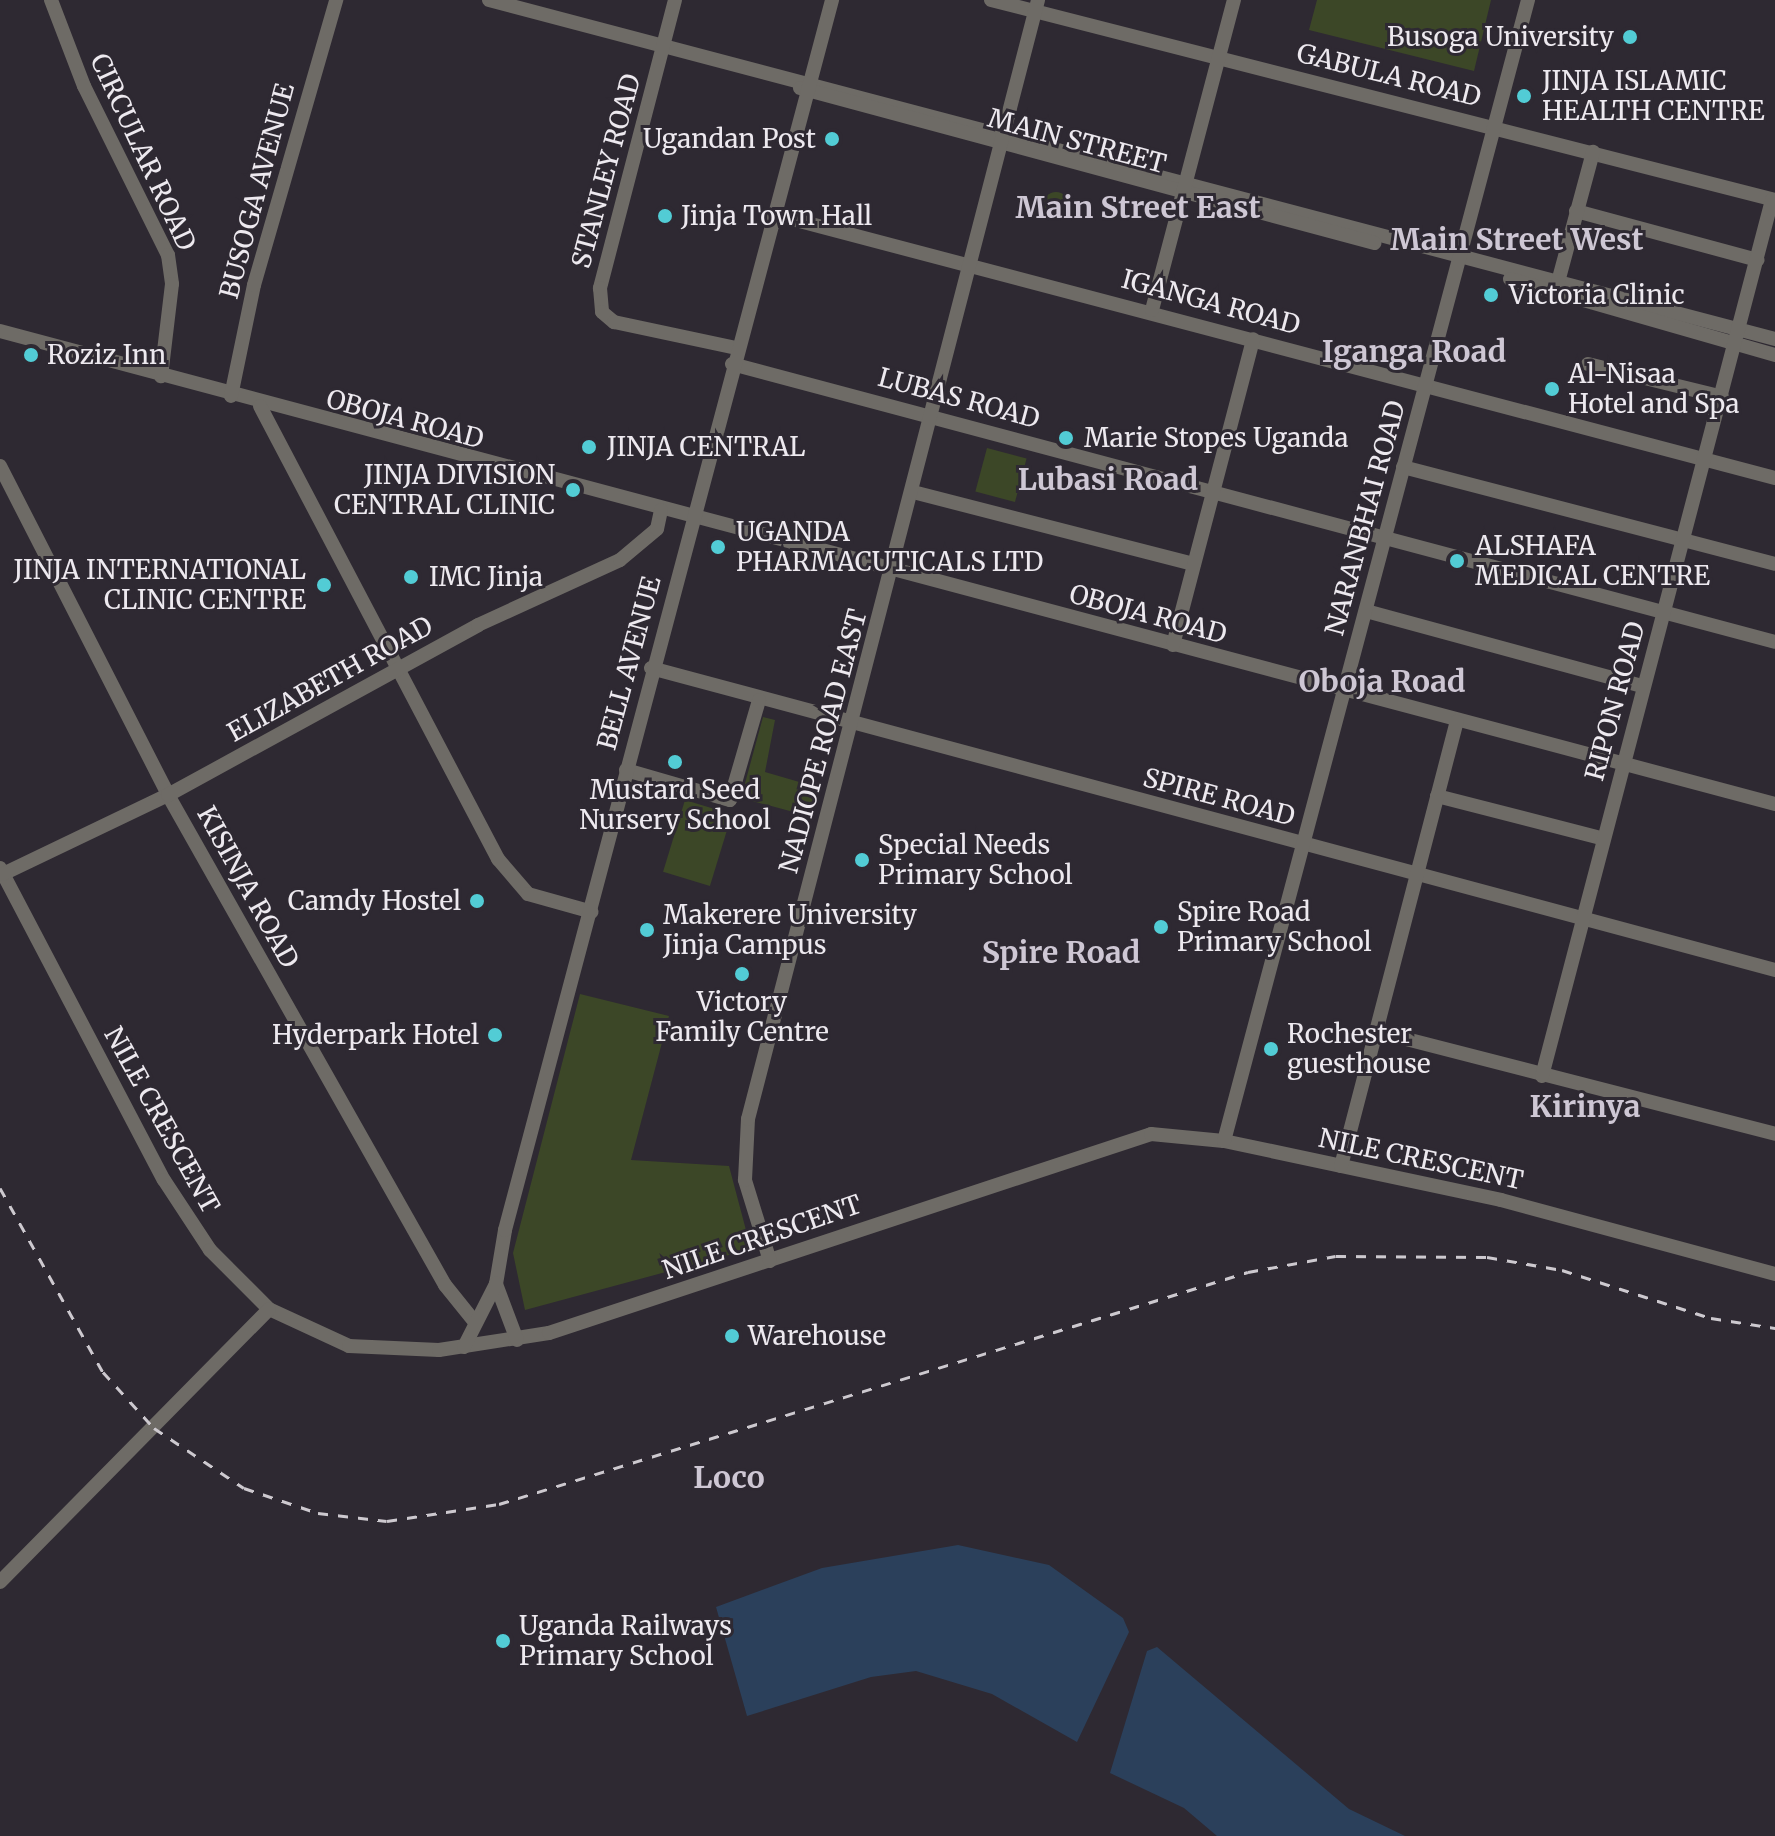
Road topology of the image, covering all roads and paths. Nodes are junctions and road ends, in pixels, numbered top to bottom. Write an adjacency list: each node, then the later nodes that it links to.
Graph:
1 (51, 0): 33 (street, CIRCULAR ROAD)
2 (336, 0): 35 (street, BUSOGA AVENUE)
3 (675, 0): 10 (street, STANLEY ROAD)
4 (832, 0): 12 (street, BELL AVENUE)
5 (991, 0): 9 (street, GABULA ROAD)
6 (1234, 0): 11 (street)
7 (1528, 0): 13 (street, NARANBHAI ROAD)
8 (499, 1): 10 (street, MAIN STREET)
9 (1036, 6): 11 (street, GABULA ROAD); 14 (street, NADIOPE ROAD EAST)
10 (664, 46): 12 (street, MAIN STREET); 29 (street, STANLEY ROAD)
11 (1219, 58): 13 (street, GABULA ROAD); 16 (street)
12 (807, 86): 14 (street, MAIN STREET); 19 (street, BELL AVENUE)
13 (1494, 125): 15 (street, GABULA ROAD); 20 (street, NARANBHAI ROAD)
14 (1003, 140): 16 (street, MAIN STREET); 22 (street, NADIOPE ROAD EAST)
15 (1593, 152): 17 (street, GABULA ROAD); 18 (street)
16 (1184, 188): 20 (street, MAIN STREET); 24 (street)
17 (1774, 200): 21 (street, RIPON ROAD)
18 (1576, 211): 21 (street); 23 (street)
19 (773, 214): 22 (street, IGANGA ROAD); 29 (street, BELL AVENUE)
20 (1456, 260): 23 (street, MAIN STREET); 26 (street, MAIN STREET); 34 (street, NARANBHAI ROAD)
21 (1757, 260): 26 (street, RIPON ROAD)
22 (973, 266): 24 (street, IGANGA ROAD); 38 (street, NADIOPE ROAD EAST)
23 (1558, 282): 26 (street, MAIN STREET)
24 (1152, 310): 27 (street, IGANGA ROAD)
25 (0, 331): 33 (street, OBOJA ROAD)
26 (1737, 336): 28 (street, MAIN STREET); 30 (street, MAIN STREET); 36 (street, RIPON ROAD)
27 (1253, 339): 34 (street, IGANGA ROAD); 43 (street)
28 (1775, 339)
29 (736, 348): 31 (street, BELL AVENUE)
30 (1775, 355)
31 (732, 364): 38 (street, LUBAS ROAD); 46 (street, BELL AVENUE)
32 (1588, 364): 36 (street)
33 (161, 376): 35 (street, OBOJA ROAD)
34 (1425, 384): 39 (street, IGANGA ROAD); 41 (street, NARANBHAI ROAD)
35 (231, 396): 37 (street, OBOJA ROAD)
36 (1722, 397): 39 (street, RIPON ROAD)
37 (260, 406): 45 (street, OBOJA ROAD); 57 (street)
38 (931, 415): 43 (street, LUBAS ROAD); 44 (street, NADIOPE ROAD EAST)
39 (1706, 461): 42 (street, IGANGA ROAD); 48 (street, RIPON ROAD)
40 (0, 466): 65 (street, KISINJA ROAD)
41 (1403, 467): 47 (street, NARANBHAI ROAD); 48 (street)
42 (1775, 478)
43 (1213, 491): 47 (street, LUBAS ROAD); 49 (street)
44 (913, 492): 49 (street); 51 (street, NADIOPE ROAD EAST)
45 (661, 510): 46 (street, OBOJA ROAD); 57 (street, ELIZABETH ROAD)
46 (693, 518): 51 (street, OBOJA ROAD); 56 (street, BELL AVENUE)
47 (1385, 538): 52 (street, NARANBHAI ROAD); 53 (street, LUBAS ROAD)
48 (1683, 539): 50 (street); 53 (street, RIPON ROAD)
49 (1194, 564): 55 (street)
50 (1775, 564)
51 (893, 569): 55 (street, OBOJA ROAD); 62 (street, NADIOPE ROAD EAST)
52 (1366, 611): 58 (street); 59 (street, NARANBHAI ROAD)
53 (1663, 613): 54 (street, LUBAS ROAD); 58 (street, RIPON ROAD)
54 (1775, 642)
55 (1173, 645): 59 (street, OBOJA ROAD)
56 (651, 668): 60 (street, SPIRE ROAD); 64 (street, BELL AVENUE)
57 (395, 671): 65 (street, ELIZABETH ROAD); 72 (street)
58 (1642, 686): 63 (street, RIPON ROAD)
59 (1344, 693): 61 (street, OBOJA ROAD); 69 (street, NARANBHAI ROAD)
60 (759, 700): 62 (street, SPIRE ROAD); 64 (street)
61 (1457, 722): 63 (street, OBOJA ROAD); 66 (street)
62 (852, 725): 69 (street, SPIRE ROAD); 80 (street, NADIOPE ROAD EAST)
63 (1623, 763): 67 (street, OBOJA ROAD); 68 (street, RIPON ROAD)
64 (626, 770): 72 (street, BELL AVENUE)
65 (168, 795): 70 (street, ELIZABETH ROAD); 84 (street, KISINJA ROAD)
66 (1437, 796): 68 (street); 71 (street)
67 (1775, 804)
68 (1604, 839): 73 (street, RIPON ROAD)
69 (1303, 844): 71 (street, SPIRE ROAD); 78 (street, NARANBHAI ROAD)
70 (2, 871): 83 (street, NILE CRESCENT)
71 (1416, 874): 73 (street, SPIRE ROAD); 75 (street)
72 (592, 912): 82 (street, BELL AVENUE)
73 (1583, 919): 74 (street, SPIRE ROAD); 76 (street, RIPON ROAD)
74 (1775, 970)
75 (1375, 1031): 76 (street); 79 (street)
76 (1542, 1076): 77 (street)
77 (1775, 1134)
78 (1224, 1141): 79 (street, NILE CRESCENT); 80 (street, NILE CRESCENT)
79 (1341, 1166): 81 (street, NILE CRESCENT)
80 (770, 1261): 85 (street, NILE CRESCENT)
81 (1775, 1274)
82 (496, 1284): 84 (street, BELL AVENUE); 85 (street)
83 (269, 1309): 86 (street, NILE CRESCENT); 87 (street)
84 (474, 1321): 86 (street, BELL AVENUE)
85 (517, 1340): 86 (street, NILE CRESCENT)
86 (464, 1347)
87 (0, 1582)

